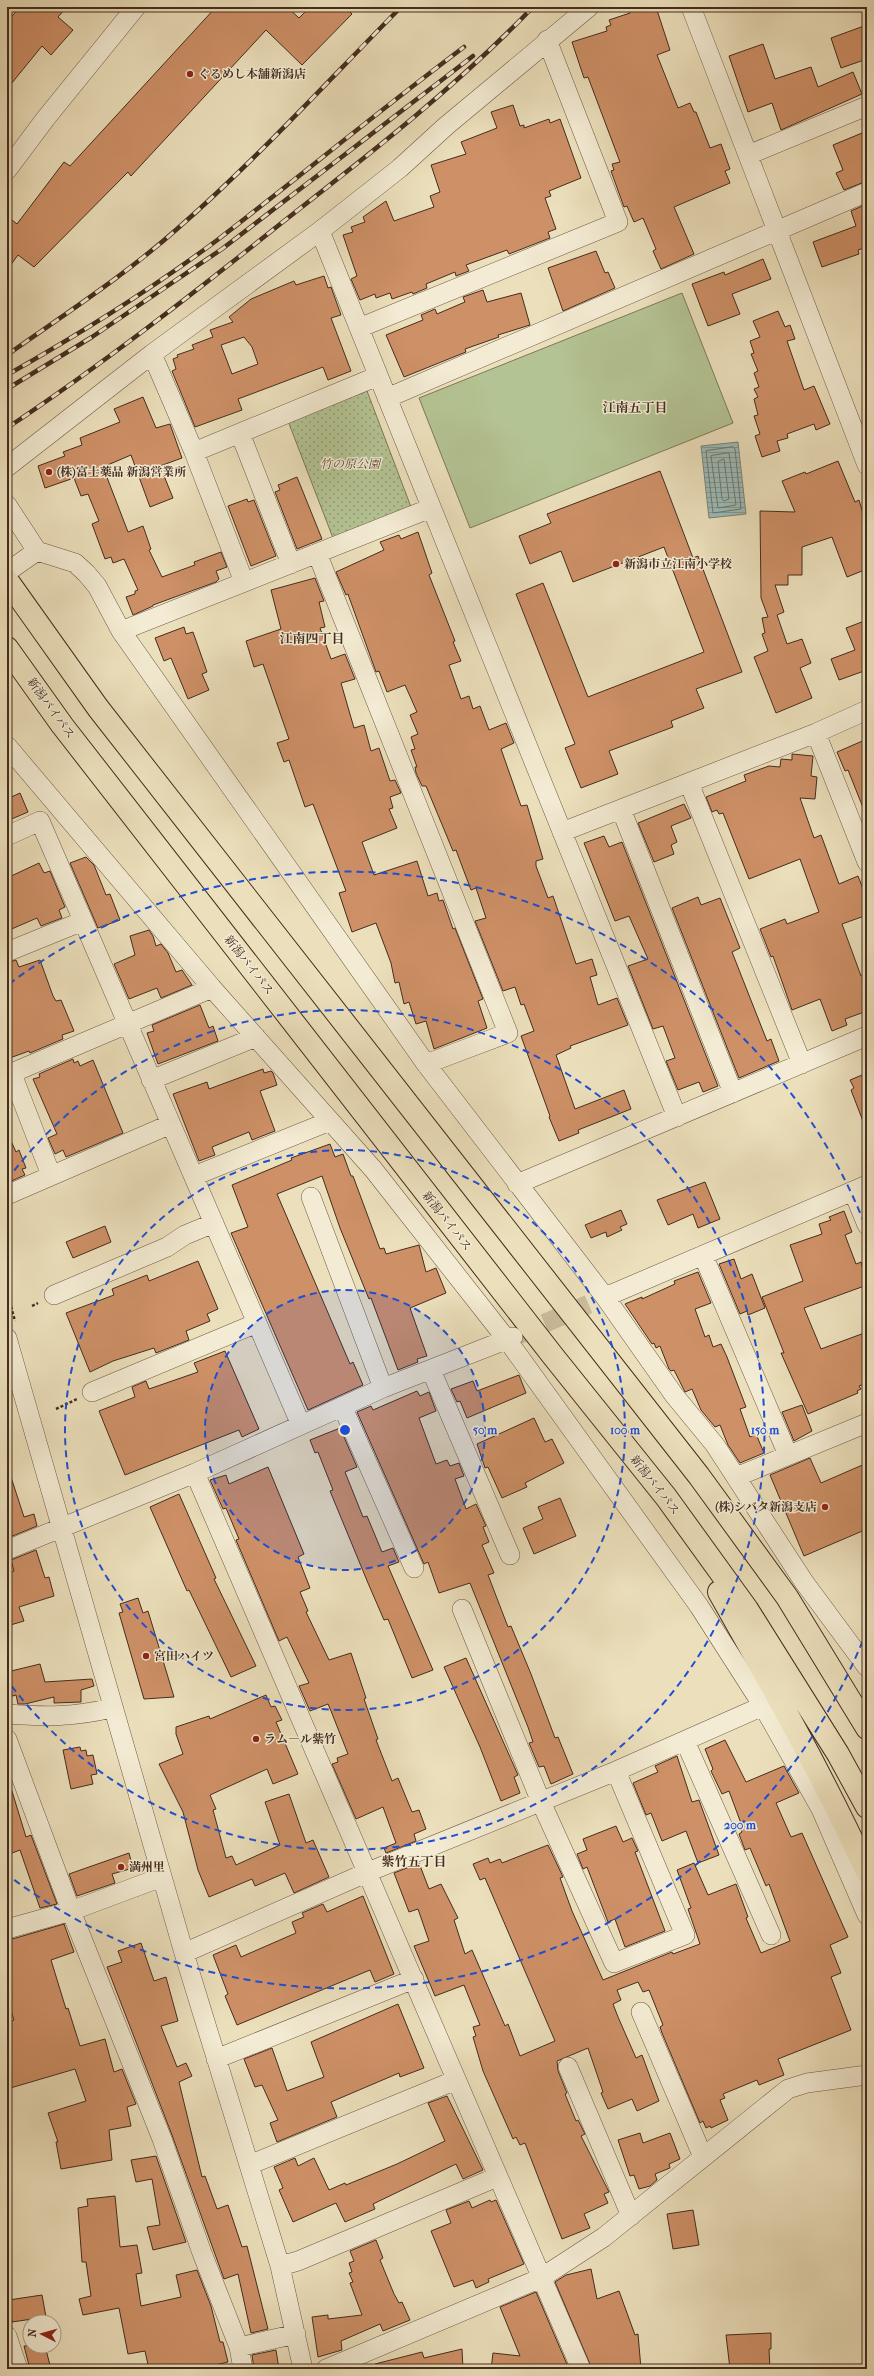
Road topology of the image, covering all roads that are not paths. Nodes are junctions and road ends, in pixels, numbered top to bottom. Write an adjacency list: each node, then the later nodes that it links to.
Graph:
1 (136, 7): 7 (street)
2 (589, 7): 4 (street)
3 (691, 7): 6 (street)
4 (547, 40): 10 (street); 11 (street)
5 (867, 106): 6 (street)
6 (748, 156): 9 (street)
7 (7, 170)
8 (867, 192): 9 (street)
9 (777, 230): 14 (street); 17 (street)
10 (320, 231): 11 (street); 12 (street)
11 (359, 328): 13 (street)
12 (152, 354): 16 (street); 18 (street)
13 (378, 376): 14 (street); 15 (street)
14 (387, 398): 20 (street)
15 (240, 433): 16 (street); 23 (street)
16 (194, 452): 25 (street)
17 (867, 465)
18 (7, 467)
19 (7, 505): 21 (street)
20 (431, 508): 22 (street); 35 (street)
21 (37, 551): 24 (street); 26 (street)
22 (317, 553): 23 (street); 44 (street)
23 (291, 564): 25 (street)
24 (8, 580): 85 (highway)
25 (244, 582): 26 (street)
26 (121, 631): 44 (street)
27 (7, 648): 75 (highway, 新潟バイパス)
28 (867, 710): 29 (street)
29 (816, 734): 31 (street); 37 (street)
30 (7, 746): 32 (street)
31 (689, 783): 33 (street); 45 (street)
32 (53, 801): 34 (street); 40 (street)
33 (621, 809): 35 (street); 48 (street)
34 (40, 821): 36 (street); 38 (street)
35 (562, 832): 49 (street)
36 (7, 836)
37 (867, 862)
38 (83, 921): 39 (street); 41 (street)
39 (7, 952)
40 (212, 988): 41 (street); 43 (street)
41 (127, 1024): 46 (street); 47 (street)
42 (867, 1036): 45 (street)
43 (256, 1037): 47 (street); 50 (street)
44 (426, 1064): 54 (street)
45 (802, 1064): 48 (street)
46 (9, 1075): 52 (street)
47 (151, 1080): 51 (street)
48 (733, 1093): 49 (street)
49 (677, 1117): 54 (street)
50 (330, 1121): 53 (street); 65 (street)
51 (171, 1124): 52 (street); 53 (street)
52 (51, 1175): 56 (street)
53 (194, 1176): 58 (street)
54 (517, 1184): 62 (street)
55 (860, 1188): 59 (street); 60 (street)
56 (7, 1194)
57 (311, 1197): 67 (street)
58 (214, 1223): 61 (street); 63 (street)
59 (867, 1225)
60 (703, 1255): 62 (street); 72 (street)
61 (54, 1295)
62 (605, 1297): 74 (street)
63 (257, 1323): 68 (street); 71 (street)
64 (7, 1338): 76 (street)
65 (510, 1339): 66 (street); 82 (street)
66 (431, 1370): 67 (street); 78 (street)
67 (383, 1388): 69 (street)
68 (92, 1392)
69 (343, 1408): 71 (street); 79 (street)
70 (867, 1423): 72 (street)
71 (300, 1425): 73 (street)
72 (788, 1455): 74 (street)
73 (195, 1473): 76 (street); 91 (street)
74 (736, 1477): 81 (street)
75 (666, 1497): 90 (highway, 新潟バイパス); 92 (highway)
76 (62, 1527): 77 (street); 83 (street)
77 (7, 1550)
78 (510, 1555)
79 (414, 1568)
80 (462, 1609): 89 (street)
81 (867, 1666)
82 (763, 1706): 87 (street); 95 (street)
83 (112, 1708): 84 (street); 93 (street)
84 (7, 1714)
85 (867, 1728)
86 (7, 1739): 94 (street)
87 (685, 1741): 88 (street); 97 (street)
88 (616, 1771): 89 (street); 89 (street)
89 (541, 1802): 91 (street)
90 (867, 1807)
91 (368, 1872): 98 (street); 99 (street)
92 (867, 1872)
93 (162, 1876): 94 (street); 98 (street)
94 (71, 1911): 96 (street); 113 (street)
95 (867, 1916)
96 (7, 1929)
97 (771, 1935)
98 (184, 1953): 101 (street)
99 (414, 1979): 101 (street); 104 (street)
100 (641, 2012): 105 (street)
101 (216, 2059): 106 (street)
102 (568, 2067): 108 (street)
103 (867, 2074): 105 (street)
104 (456, 2080): 106 (street); 107 (street)
105 (703, 2157): 108 (street)
106 (249, 2165): 109 (street)
107 (498, 2177): 109 (street); 110 (street)
108 (631, 2216): 110 (street)
109 (280, 2266): 111 (street)
110 (541, 2278): 117 (street); 118 (street)
111 (296, 2334): 113 (street); 116 (street)
112 (7, 2336): 114 (street)
113 (239, 2347): 115 (street)
114 (18, 2369)
115 (243, 2369)
116 (303, 2369)
117 (326, 2369)
118 (581, 2369)

